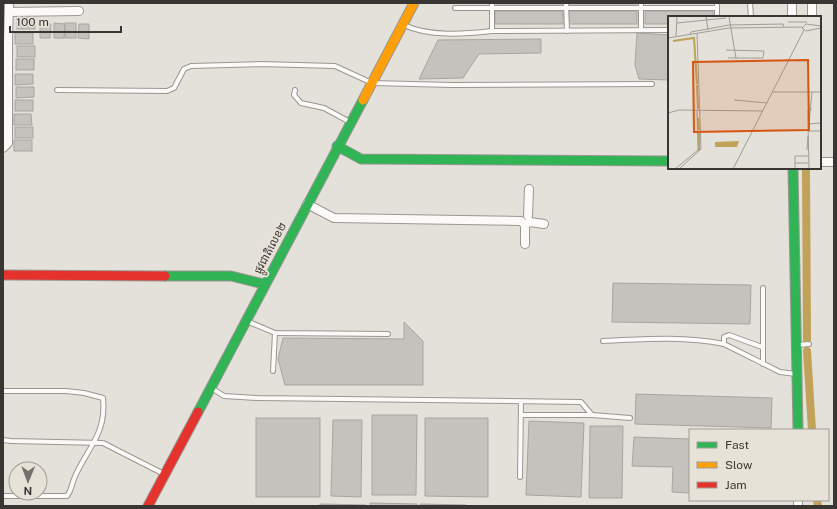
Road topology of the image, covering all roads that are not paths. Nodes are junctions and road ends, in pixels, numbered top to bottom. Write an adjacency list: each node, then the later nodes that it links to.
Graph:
1 (9, 3): 14 (street)
2 (414, 3): 19 (main road, ផ្លូវជាតិលេខ២)
3 (492, 3): 11 (lane)
4 (566, 3): 12 (lane)
5 (750, 3): 16 (lane)
6 (792, 3): 17 (street)
7 (812, 3): 18 (street)
8 (717, 5): 9 (lane); 15 (lane)
9 (641, 6): 12 (lane); 20 (lane)
10 (455, 8): 11 (lane)
11 (492, 8): 12 (lane); 22 (lane)
12 (566, 8): 23 (lane)
13 (79, 11): 14 (street)
14 (9, 12): 24 (street)
15 (717, 16)
16 (751, 16)
17 (792, 16)
18 (812, 16)
19 (403, 25): 22 (lane); 25 (main road, ផ្លូវជាតិលេខ២)
20 (641, 30): 21 (lane); 23 (lane)
21 (668, 30)
22 (492, 31): 23 (lane)
23 (567, 31)
24 (6, 45): 31 (street)
25 (372, 83): 26 (lane); 27 (lane); 29 (main road, ផ្លូវជាតិលេខ២)
26 (652, 84)
27 (57, 90)
28 (295, 90): 29 (lane)
29 (350, 123): 30 (main road, ផ្លូវជាតិលេខ២)
30 (337, 146): 32 (main road); 37 (main road, ផ្លូវជាតិលេខ២)
31 (3, 148)
32 (668, 161)
33 (821, 162): 34 (street)
34 (834, 162)
35 (793, 169): 50 (main road)
36 (529, 189): 38 (street)
37 (306, 204): 38 (street); 42 (main road, ផ្លូវជាតិលេខ២)
38 (526, 221): 39 (street); 40 (street)
39 (544, 224)
40 (525, 244)
41 (3, 275): 42 (main road)
42 (264, 284): 44 (main road, ផ្លូវជាតិលេខ២)
43 (763, 288): 51 (lane)
44 (246, 320): 45 (lane); 55 (main road, ផ្លូវជាតិលេខ២)
45 (275, 333): 46 (lane); 53 (lane)
46 (388, 334)
47 (603, 341): 48 (lane)
48 (724, 344): 51 (lane); 52 (lane)
49 (809, 344): 50 (lane)
50 (797, 345): 54 (main road)
51 (762, 347): 52 (lane)
52 (763, 364): 54 (lane)
53 (273, 371)
54 (797, 374): 61 (main road)
55 (210, 387): 57 (lane); 64 (main road, ផ្លូវជាតិលេខ២)
56 (3, 391): 63 (lane)
57 (521, 402): 58 (lane); 59 (lane)
58 (521, 415): 59 (lane); 65 (lane)
59 (592, 415): 60 (lane)
60 (630, 418)
61 (798, 429)
62 (4, 442): 63 (lane)
63 (95, 442): 64 (lane); 66 (lane)
64 (164, 474): 67 (main road, ផ្លូវជាតិលេខ២)
65 (520, 477)
66 (3, 496)
67 (148, 506)

